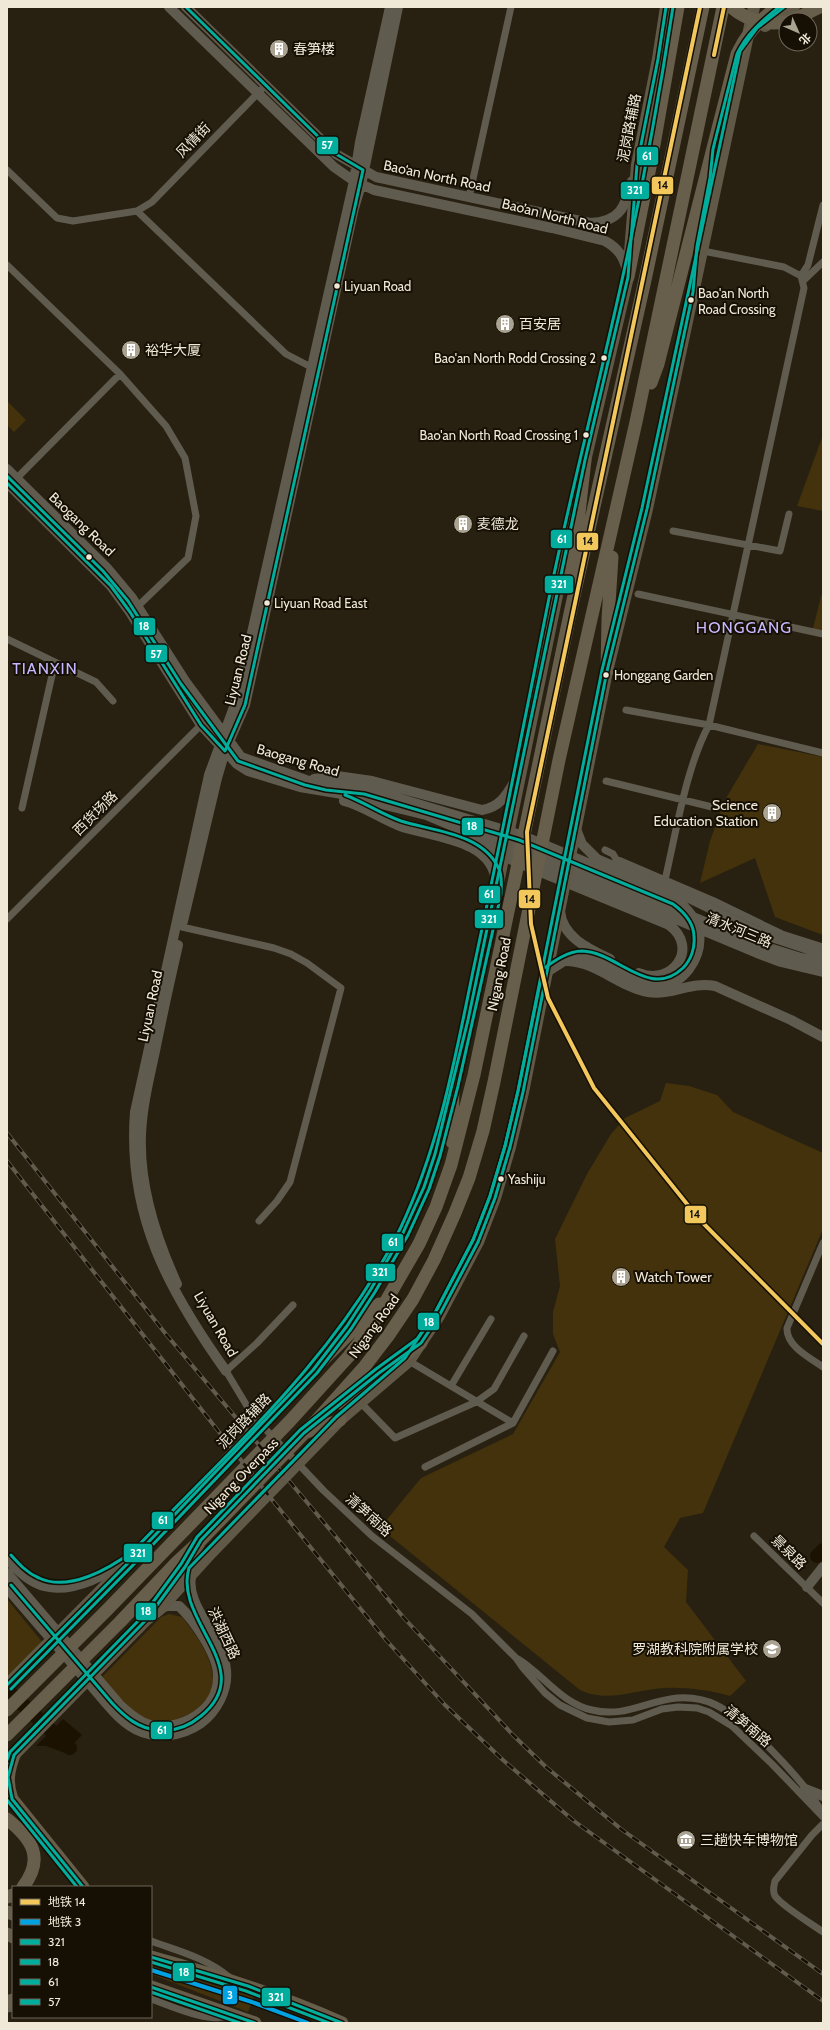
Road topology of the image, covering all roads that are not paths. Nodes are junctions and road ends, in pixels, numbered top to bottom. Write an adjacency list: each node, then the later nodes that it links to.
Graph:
1 (169, 7): 16 (street, Bao’an North Road)
2 (186, 7): 15 (street, Bao‘an North Road)
3 (390, 7): 20 (street, Liyuan Road)
4 (398, 7): 20 (street, Liyuan Road)
5 (511, 7): 23 (street)
6 (703, 7): 31 (highway, Nigang Road)
7 (754, 7): 14 (main road)
8 (820, 7): 11 (highway)
9 (674, 8): 18 (highway); 19 (main road, 泥岗路辅路)
10 (725, 8): 13 (highway); 35 (highway, Nigang Road)
11 (810, 12)
12 (778, 16): 14 (highway)
13 (778, 17)
14 (744, 46): 17 (highway); 26 (main road)
15 (266, 84): 16 (street, 风情街); 20 (street, Bao‘an North Road)
16 (257, 93): 22 (street, Bao’an North Road); 25 (street, 风情街)
17 (713, 149): 32 (main road); 35 (highway)
18 (651, 162): 29 (highway); 31 (highway)
19 (637, 165): 23 (street, Bao‘an North Road); 29 (main road, 泥岗路辅路)
20 (360, 169): 22 (street, Liyuan Road); 23 (street, Bao‘an North Road)
21 (7, 170): 25 (street)
22 (357, 183): 29 (street, Bao’an North Road); 33 (street, Liyuan Road)
23 (468, 197)
24 (823, 205): 30 (street)
25 (137, 211): 33 (street)
26 (703, 251): 30 (street); 32 (main road)
27 (823, 262): 30 (street)
28 (7, 265): 34 (street)
29 (628, 277): 36 (main road, 泥岗路辅路)
30 (802, 278): 42 (street)
31 (645, 280): 45 (highway, Nigang Road)
32 (693, 292): 50 (main road)
33 (315, 368): 55 (street, Liyuan Road)
34 (120, 374): 38 (street); 44 (street)
35 (636, 422): 40 (highway, Nigang Road)
36 (585, 460): 45 (highway); 57 (main road, 泥岗路辅路)
37 (7, 470): 38 (street, Baogang Road)
38 (11, 482): 44 (street, Baogang Road); 53 (street, Baogang Road)
39 (789, 514): 42 (street)
40 (612, 530): 50 (highway); 98 (highway, Nigang Road)
41 (673, 531): 42 (street)
42 (749, 545): 46 (street)
43 (638, 594): 46 (street)
44 (137, 607): 55 (street, Baogang Road)
45 (571, 609): 80 (highway, Nigang Road)
46 (733, 614): 47 (street); 54 (street)
47 (823, 634)
48 (7, 639): 49 (street)
49 (55, 662): 51 (street); 62 (street)
50 (607, 671): 64 (main road)
51 (113, 701)
52 (626, 710): 54 (street)
53 (201, 725): 55 (street, Baogang Road); 69 (street, 西货场路)
54 (709, 725): 56 (street); 60 (street)
55 (224, 743): 59 (street, Baogang Road); 70 (street, Liyuan Road); 92 (street, Liyuan Road)
56 (823, 753)
57 (520, 771): 59 (street); 67 (main road, 泥岗路辅路)
58 (606, 780): 60 (street)
59 (303, 784): 63 (street, Baogang Road); 67 (street)
60 (684, 800): 61 (street); 66 (street)
61 (712, 807)
62 (22, 808)
63 (428, 811): 68 (street); 72 (street, 清水河三路); 74 (street)
64 (576, 829): 68 (main road); 73 (street)
65 (605, 850): 66 (street)
66 (665, 880): 71 (street)
67 (496, 893): 79 (main road, 泥岗路辅路)
68 (560, 911): 76 (main road)
69 (7, 919)
70 (182, 927): 81 (street); 92 (street, Liyuan Road)
71 (823, 947)
72 (759, 949): 75 (street, 清水河三路); 77 (street, 清水河三路)
73 (823, 954)
74 (566, 961): 76 (street); 78 (street)
75 (823, 962)
76 (547, 972): 87 (main road)
77 (823, 972)
78 (823, 1037)
79 (454, 1085): 80 (highway); 91 (main road, 泥岗路辅路)
80 (451, 1165): 83 (highway, Nigang Road)
81 (259, 1221)
82 (823, 1243): 90 (street)
83 (391, 1292): 91 (highway); 97 (highway, Nigang Road)
84 (293, 1305): 92 (street)
85 (491, 1319): 93 (street)
86 (524, 1336): 94 (street)
87 (421, 1343): 89 (main road); 98 (highway)
88 (553, 1351): 99 (street)
89 (409, 1361): 93 (street); 95 (main road)
90 (823, 1367)
91 (313, 1370): 104 (main road, 泥岗路辅路)
92 (226, 1371): 115 (street, 清笋南路)
93 (451, 1386): 94 (street)
94 (476, 1402): 95 (street); 99 (street)
95 (361, 1403): 96 (main road)
96 (340, 1420): 100 (highway); 107 (main road)
97 (290, 1421): 117 (highway, Nigang Overpass)
98 (315, 1422): 100 (highway, Nigang Road)
99 (513, 1424): 101 (street)
100 (304, 1433): 103 (highway, Nigang Overpass)
101 (425, 1467)
102 (754, 1536): 110 (street, 景泉路)
103 (201, 1540): 114 (main road); 118 (highway)
104 (136, 1555): 105 (street); 116 (main road, 泥岗路辅路)
105 (7, 1558)
106 (823, 1567): 110 (street)
107 (193, 1571): 111 (street, 洪湖西路); 113 (main road)
108 (7, 1573): 113 (street)
109 (823, 1573): 110 (street)
110 (807, 1587): 112 (street, 景泉路)
111 (7, 1588)
112 (823, 1603)
113 (160, 1609): 114 (main road)
114 (146, 1620): 119 (main road)
115 (516, 1658): 120 (street, 清笋南路); 123 (street, 清笋南路)
116 (7, 1685)
117 (7, 1710)
118 (7, 1735)
119 (10, 1758): 127 (highway)
120 (805, 1789): 121 (street); 122 (street, 清笋南路)
121 (823, 1796)
122 (823, 1814)
123 (823, 1817)
124 (7, 1819): 126 (highway)
125 (823, 1824): 128 (street)
126 (24, 1886)
127 (82, 1886)
128 (823, 1932)
129 (152, 1941): 131 (street)
130 (152, 1957): 131 (highway)
131 (233, 1981): 136 (highway)
132 (152, 1987): 134 (highway)
133 (152, 1999): 134 (street)
134 (232, 2015): 135 (highway)
135 (254, 2023)
136 (342, 2023)

